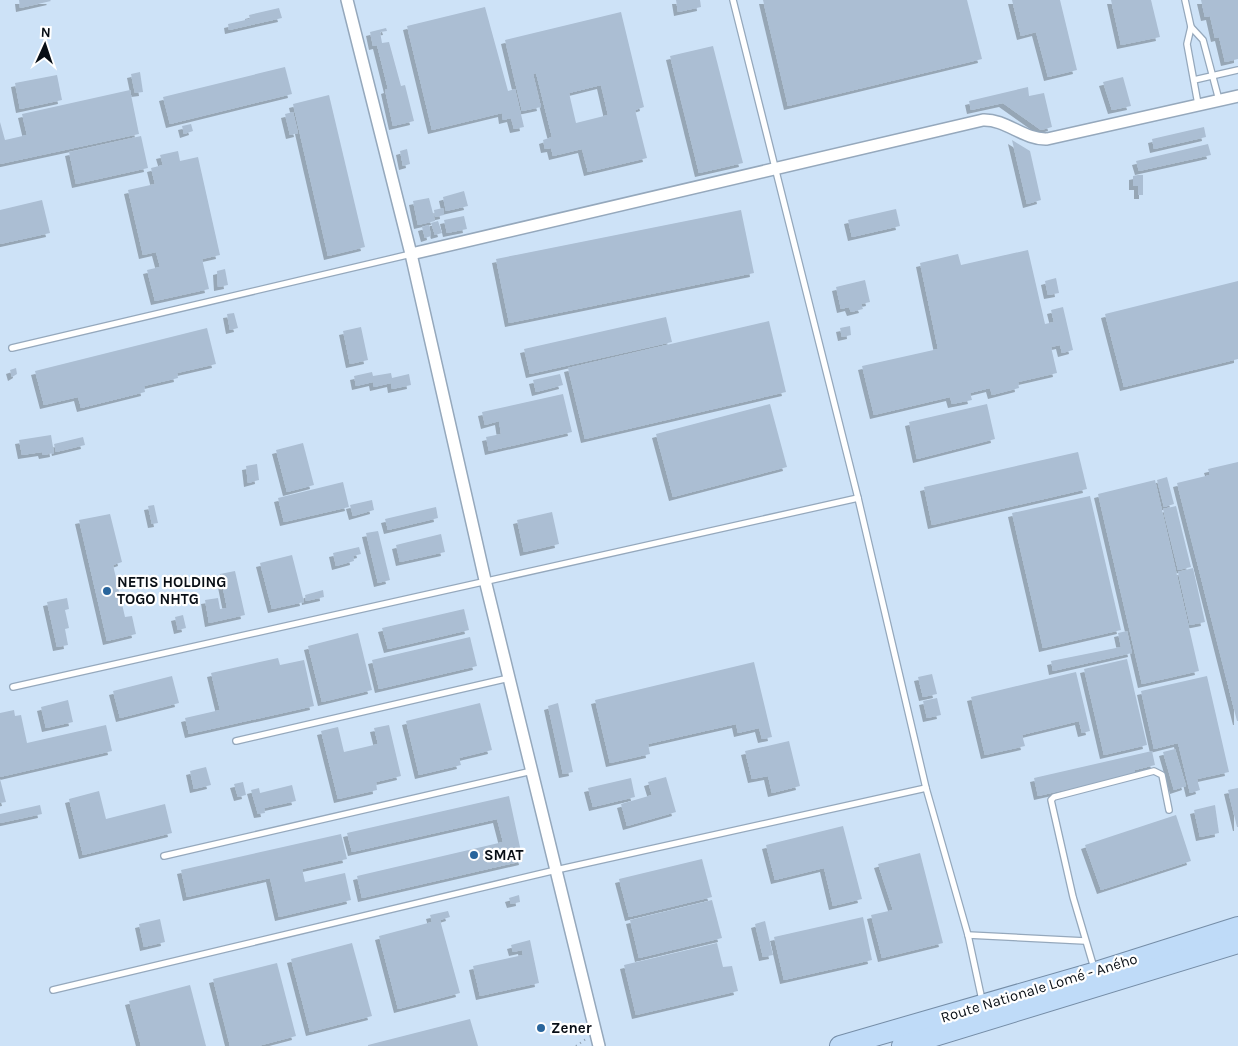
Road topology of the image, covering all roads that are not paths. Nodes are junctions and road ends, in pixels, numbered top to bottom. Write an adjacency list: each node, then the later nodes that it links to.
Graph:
1 (346, 0): 12 (street)
2 (733, 0): 11 (lane)
3 (1185, 0): 4 (lane)
4 (1191, 27): 6 (lane); 7 (lane)
5 (1238, 70): 6 (lane)
6 (1213, 76): 7 (lane); 9 (lane)
7 (1194, 80): 10 (lane)
8 (1238, 96): 9 (street)
9 (1219, 100): 10 (street)
10 (1198, 104): 11 (street)
11 (776, 170): 12 (street); 14 (lane)
12 (411, 254): 13 (lane); 15 (street)
13 (12, 348)
14 (858, 498): 15 (lane); 20 (lane)
15 (485, 580): 16 (street); 17 (lane)
16 (509, 678): 18 (lane); 19 (street)
17 (13, 687)
18 (236, 741)
19 (532, 771): 22 (lane); 23 (street)
20 (926, 788): 23 (lane); 25 (lane)
21 (1169, 810): 26 (lane)
22 (164, 856)
23 (556, 870): 29 (lane); 31 (street)
24 (1238, 927): 28 (highway, Route Nationale Lomé - Aného)
25 (968, 935): 26 (lane); 30 (lane)
26 (1084, 941): 28 (lane)
27 (1238, 943): 33 (highway, Route Nationale Lomé - Aného)
28 (1096, 972): 30 (highway, Route Nationale Lomé - Aného)
29 (53, 990)
30 (983, 1005): 32 (highway, Route Nationale Lomé - Aného)
31 (600, 1044)
32 (840, 1046)
33 (902, 1046)

